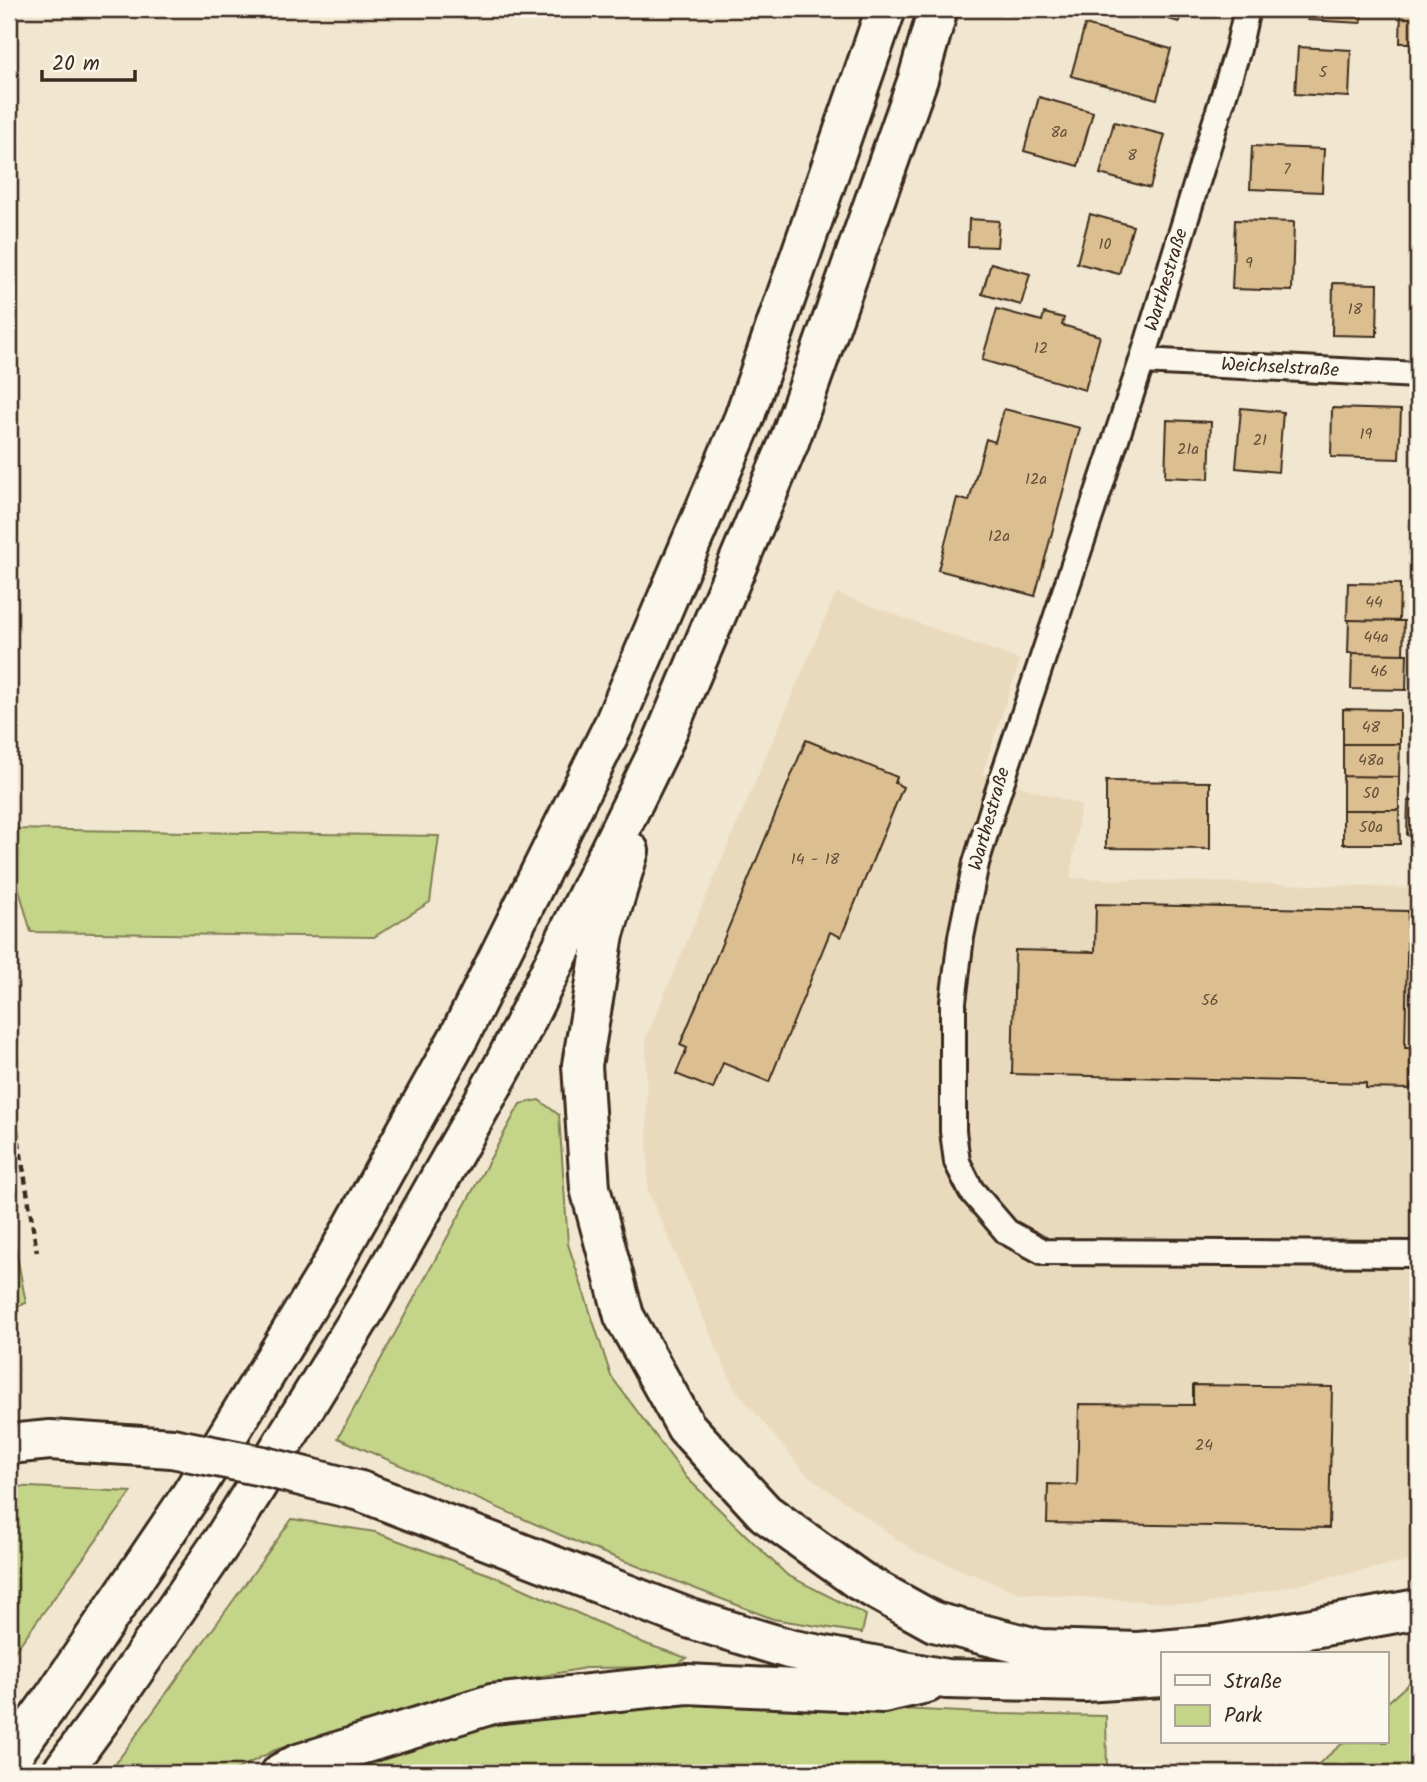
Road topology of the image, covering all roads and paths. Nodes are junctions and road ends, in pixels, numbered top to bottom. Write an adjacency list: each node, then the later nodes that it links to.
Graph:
1 (886, 9): 15 (highway)
2 (938, 9): 6 (highway)
3 (1247, 9): 4 (street, Warthestraße)
4 (1142, 361): 5 (street, Weichselstraße); 9 (street, Warthestraße)
5 (1418, 375)
6 (662, 744): 11 (highway); 16 (highway)
7 (9, 1082): 8 (path)
8 (37, 1252)
9 (1418, 1254)
10 (9, 1444): 14 (highway, bridge)
11 (1418, 1611): 12 (highway)
12 (1297, 1652)
13 (1161, 1677): 14 (highway)
14 (946, 1679): 17 (highway)
15 (9, 1759)
16 (61, 1773)
17 (281, 1773)

